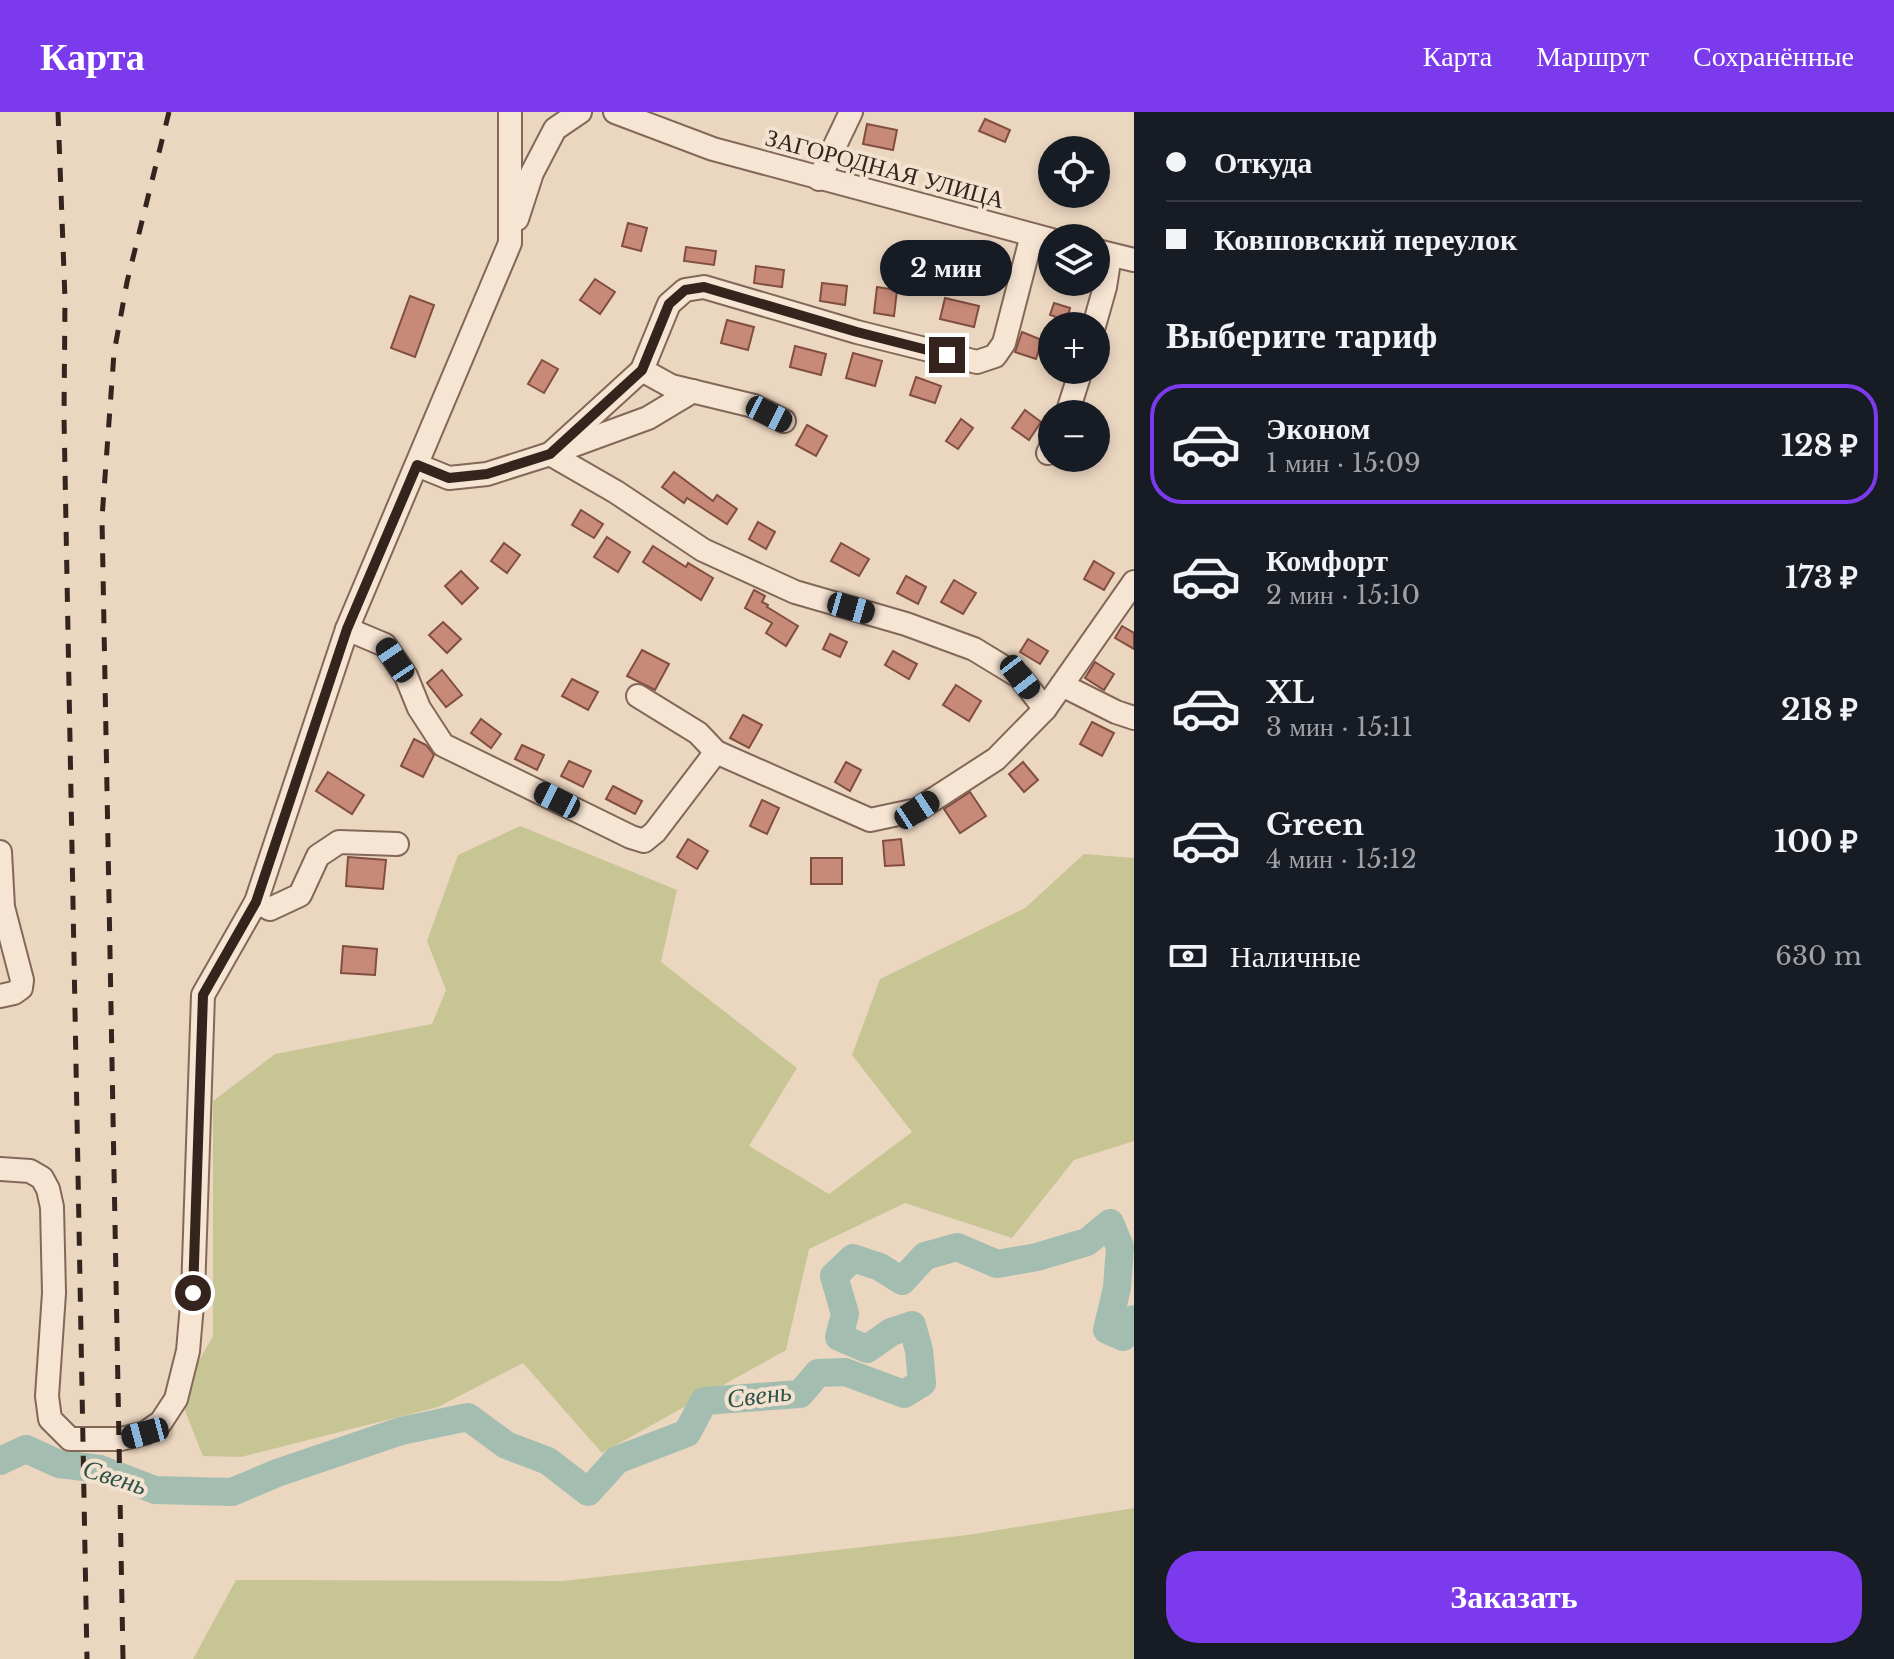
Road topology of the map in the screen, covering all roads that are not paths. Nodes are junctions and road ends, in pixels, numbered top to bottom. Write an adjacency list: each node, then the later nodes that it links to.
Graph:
1 (510, 112): 7 (street)
2 (580, 112): 7 (street)
3 (615, 112): 5 (street, ЗАГОРОДНАЯ УЛИЦА)
4 (851, 112): 5 (street)
5 (819, 179): 6 (street, ЗАГОРОДНАЯ УЛИЦА)
6 (1038, 236)
7 (510, 243): 15 (street)
8 (1038, 248): 11 (street)
9 (1110, 255): 10 (street)
10 (1134, 260)
11 (642, 370): 12 (street); 14 (street)
12 (693, 391): 13 (street); 14 (street)
13 (784, 421)
14 (550, 454): 15 (street); 20 (street)
15 (417, 465): 17 (street)
16 (1134, 582): 18 (street)
17 (347, 629): 22 (street); 25 (street)
18 (1062, 685): 20 (street); 21 (street)
19 (638, 696): 22 (street)
20 (1045, 709): 22 (street)
21 (1134, 718)
22 (716, 752)
23 (397, 844): 25 (street)
24 (0, 852): 26 (street)
25 (256, 902): 27 (street)
26 (0, 996)
27 (0, 1169)

